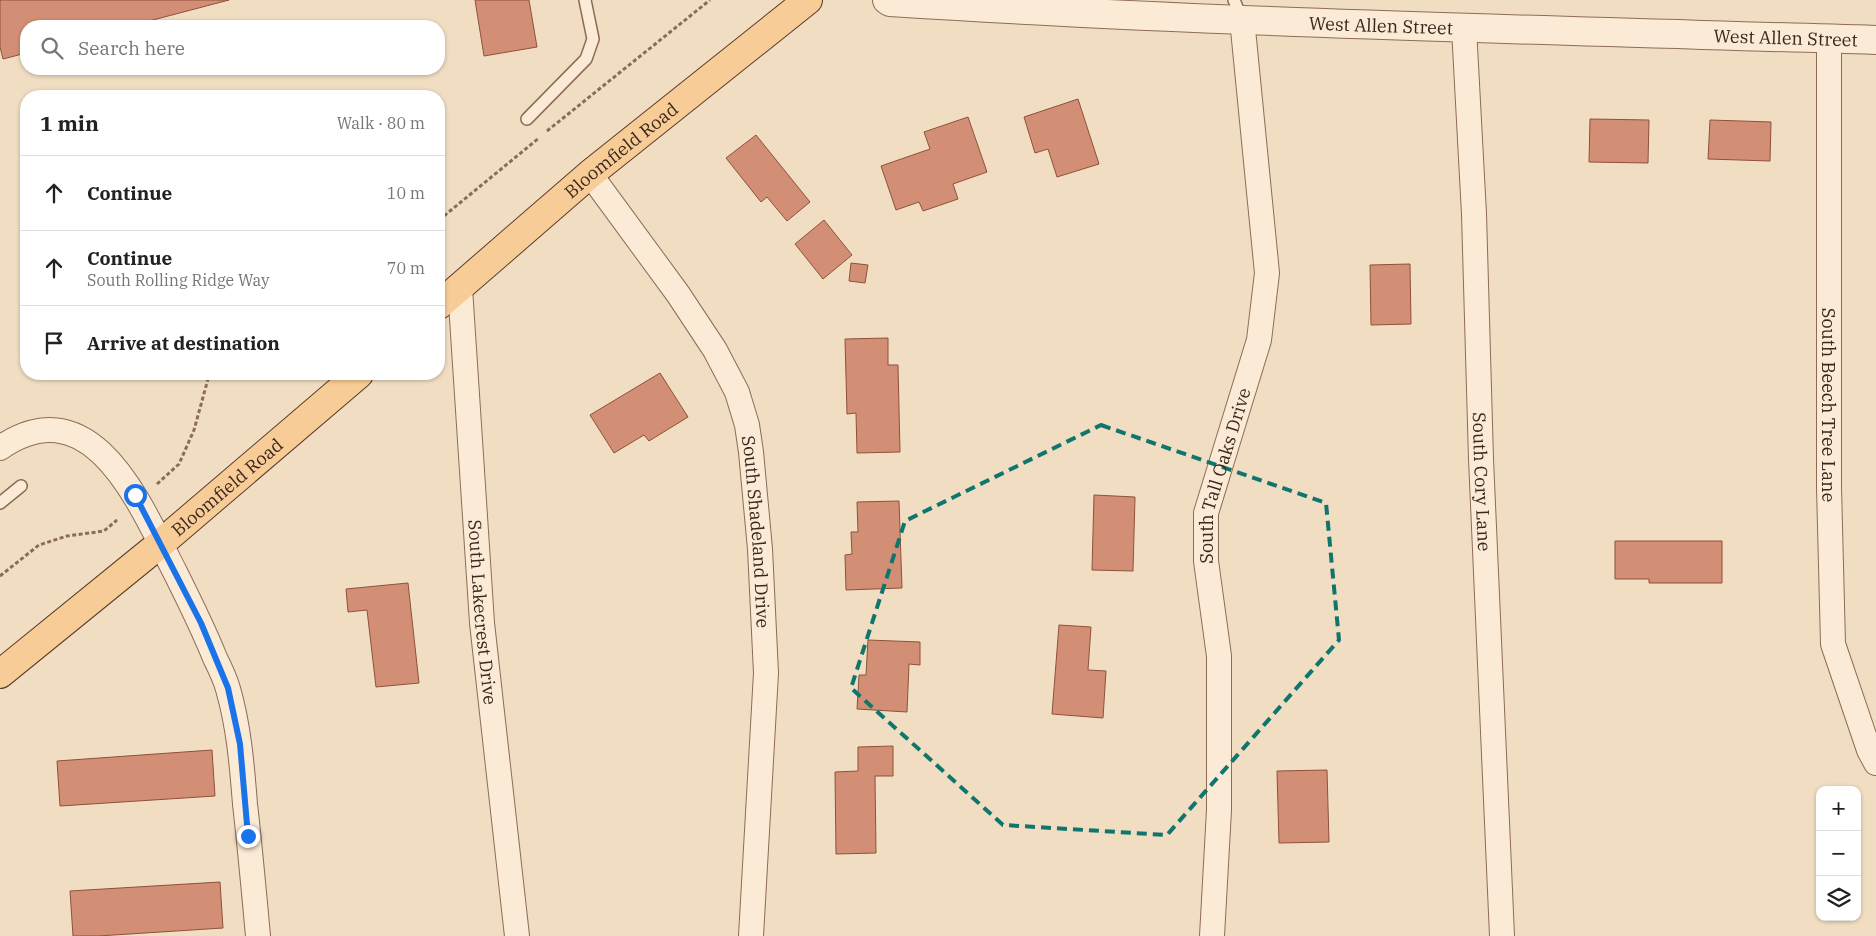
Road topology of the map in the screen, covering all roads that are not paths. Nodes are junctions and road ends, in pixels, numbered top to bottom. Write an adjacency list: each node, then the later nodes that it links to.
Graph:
1 (585, 0): 8 (lane)
2 (808, 0): 9 (main road, Bloomfield Road)
3 (887, 0): 4 (street, West Allen Street)
4 (1238, 10): 5 (street, West Allen Street); 22 (street, South Tall Oaks Drive)
5 (1464, 28): 6 (street, West Allen Street); 23 (street, South Cory Lane)
6 (1829, 38): 7 (street, West Allen Street); 18 (street, South Beech Tree Lane)
7 (1876, 40)
8 (528, 120)
9 (590, 174): 10 (main road, Bloomfield Road); 21 (street, South Shadeland Drive)
10 (460, 288): 11 (main road, Bloomfield Road); 20 (street, South Lakecrest Drive)
11 (445, 300)
12 (352, 380): 16 (main road, Bloomfield Road)
13 (0, 448): 16 (street)
14 (21, 486): 15 (lane)
15 (0, 503)
16 (160, 544): 17 (main road, Bloomfield Road); 19 (street)
17 (0, 674)
18 (1876, 763)
19 (258, 936)
20 (517, 936)
21 (751, 936)
22 (1212, 936)
23 (1502, 936)

